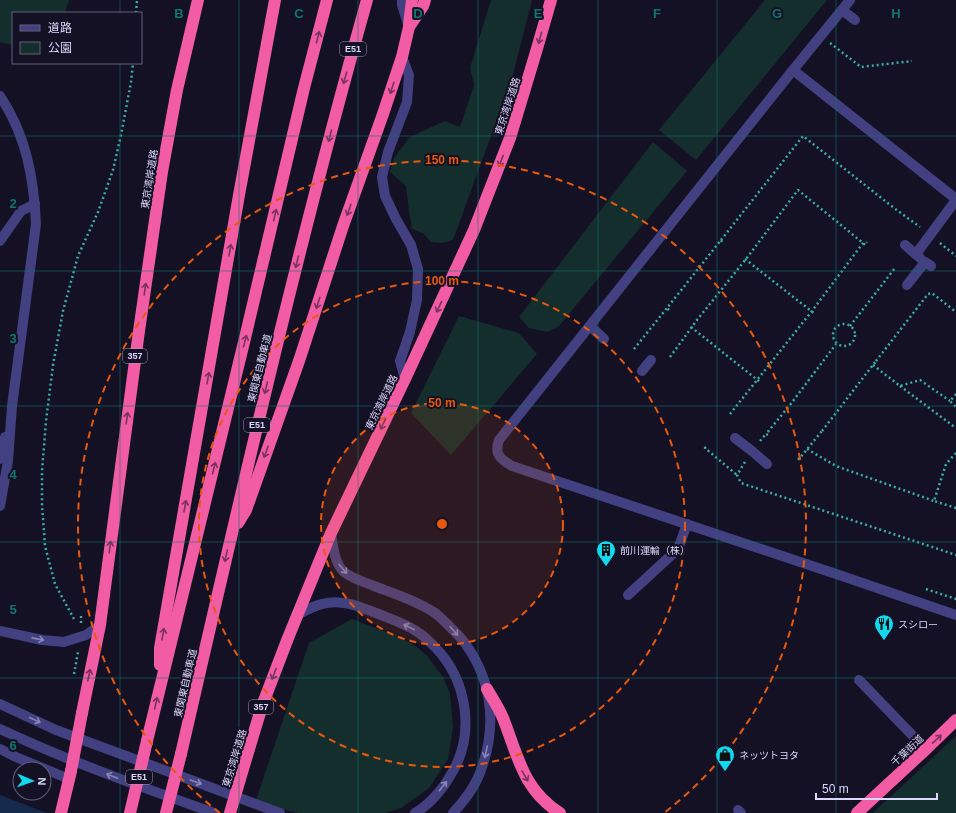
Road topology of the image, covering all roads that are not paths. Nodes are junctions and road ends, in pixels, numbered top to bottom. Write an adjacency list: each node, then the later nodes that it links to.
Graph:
1 (198, 0): 41 (highway, 東京湾岸道路 / 357, one-way to 1)
2 (269, 0): 13 (highway)
3 (274, 0): 13 (highway)
4 (279, 0): 13 (highway)
5 (327, 0): 44 (highway, 東関東自動車道 / E51, one-way to 5)
6 (367, 0): 36 (highway, 東関東自動車道 / E51, one-way to 36)
7 (402, 0): 15 (street)
8 (412, 0): 15 (highway)
9 (426, 0): 15 (highway)
10 (551, 0): 29 (highway, 東京湾岸道路 / 357, one-way to 29)
11 (850, 0): 12 (street)
12 (842, 10): 14 (street); 17 (street)
13 (272, 15): 44 (highway, one-way to 13)
14 (855, 20)
15 (409, 27): 16 (highway)
16 (402, 57): 29 (street); 36 (highway, one-way to 36)
17 (793, 70): 19 (street); 25 (street)
18 (0, 96): 20 (street)
19 (956, 199): 23 (street)
20 (35, 204): 21 (street); 30 (street)
21 (0, 241)
22 (905, 246): 23 (street)
23 (916, 254): 24 (street)
24 (907, 285)
25 (590, 326): 26 (street); 35 (street)
26 (604, 338)
27 (651, 360): 28 (street)
28 (642, 371)
29 (405, 379): 37 (highway, 東京湾岸道路 / 357, one-way to 37)
30 (12, 406): 32 (street); 34 (street)
31 (735, 438): 33 (street)
32 (0, 459)
33 (770, 463)
34 (0, 506)
35 (687, 524): 38 (street); 40 (street)
36 (232, 532): 54 (highway, 東関東自動車道 / E51, one-way to 54, bridge)
37 (331, 533): 39 (highway, 東京湾岸道路 / 357); 45 (street, one-way to 45)
38 (628, 595)
39 (297, 614): 56 (highway, 東京湾岸道路 / 357, one-way to 56, bridge); 58 (street, one-way to 39)
40 (956, 615)
41 (100, 625): 42 (street, one-way to 41); 51 (highway, 東京湾岸道路 / 357, one-way to 41, bridge)
42 (0, 631)
43 (859, 680): 50 (street)
44 (160, 686): 53 (highway, 東関東自動車道 / E51, one-way to 44, bridge)
45 (487, 689): 59 (street, one-way to 59); 60 (highway, one-way to 60)
46 (0, 704): 57 (street, one-way to 57)
47 (956, 720): 50 (highway, 千葉街道, one-way to 47)
48 (0, 729): 55 (street, one-way to 48)
49 (0, 749): 51 (street)
50 (925, 750): 61 (highway, 千葉街道)
51 (69, 779): 52 (highway, 東京湾岸道路 / 357)
52 (61, 813)
53 (130, 813)
54 (166, 813)
55 (214, 813)
56 (230, 813)
57 (280, 813)
58 (415, 813)
59 (453, 813)
60 (560, 813)
61 (857, 813)

